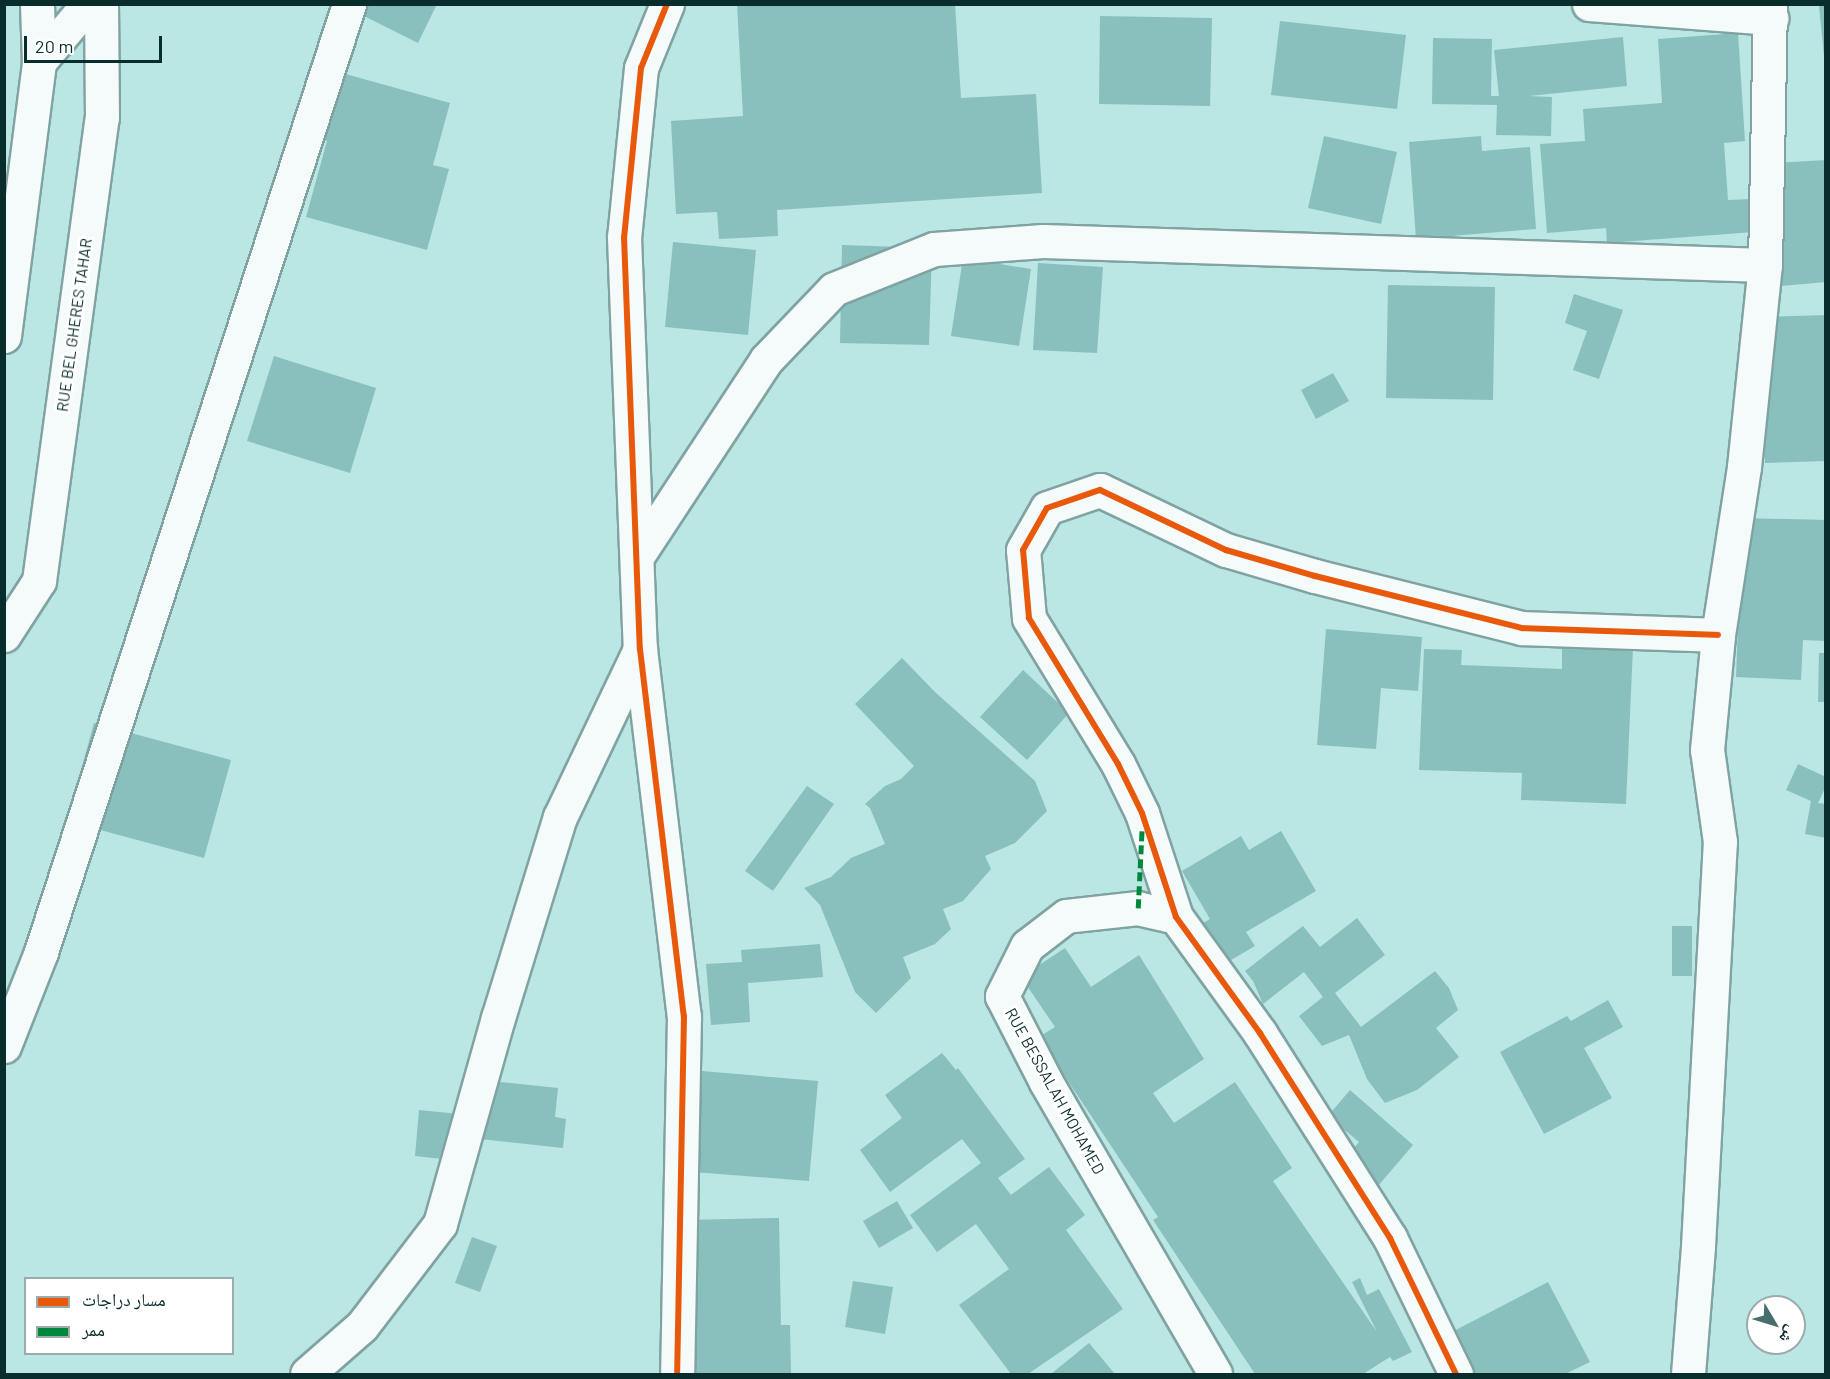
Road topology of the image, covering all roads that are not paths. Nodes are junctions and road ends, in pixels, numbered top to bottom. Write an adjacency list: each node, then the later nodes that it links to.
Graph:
1 (37, 4): 8 (street)
2 (88, 4): 8 (street)
3 (101, 4): 12 (street, RUE BEL GHERES TAHAR)
4 (349, 4): 18 (street)
5 (667, 4): 11 (street)
6 (1589, 4): 7 (street)
7 (1771, 11): 9 (street)
8 (39, 62): 10 (street)
9 (1765, 265): 11 (street); 13 (street)
10 (4, 336)
11 (638, 555): 14 (street)
12 (4, 635)
13 (1718, 635): 15 (street); 23 (street)
14 (640, 649): 19 (street); 20 (street)
15 (1142, 813): 16 (street); 17 (street)
16 (1138, 908): 17 (street, RUE BESSALAH MOHAMED); 21 (street, RUE BESSALAH MOHAMED)
17 (1176, 917): 22 (street)
18 (4, 1046)
19 (307, 1374)
20 (677, 1374)
21 (1215, 1374)
22 (1456, 1374)
23 (1688, 1374)

